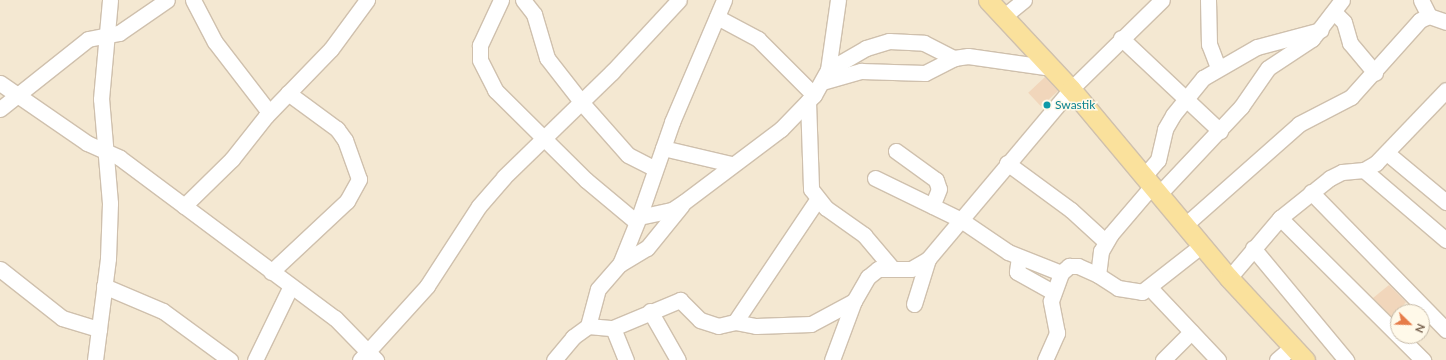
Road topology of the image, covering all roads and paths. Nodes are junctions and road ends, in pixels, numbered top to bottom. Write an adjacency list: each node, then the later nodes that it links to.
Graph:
1 (110, 0): 21 (street)
2 (167, 0): 21 (street)
3 (194, 0): 37 (street)
4 (501, 0): 39 (street)
5 (523, 0): 35 (street)
6 (678, 0): 35 (street)
7 (724, 0): 17 (street)
8 (838, 0): 27 (street)
9 (988, 0): 18 (main road)
10 (1024, 0): 18 (street)
11 (1208, 0): 24 (street)
12 (1421, 0): 16 (street)
13 (1156, 3): 22 (street)
14 (360, 4): 31 (street)
15 (1338, 6): 20 (street); 26 (street)
16 (1428, 16): 19 (street); 26 (street)
17 (717, 17): 33 (street); 40 (street)
18 (1003, 17): 25 (main road)
19 (1446, 22)
20 (1322, 30): 24 (street); 38 (street)
21 (109, 34): 32 (street); 41 (street)
22 (1121, 38): 29 (street); 34 (street)
23 (954, 58): 25 (street); 27 (street); 27 (street)
24 (1218, 67): 34 (street)
25 (1052, 68): 29 (main road)
26 (1375, 73): 59 (street)
27 (825, 76): 33 (street)
28 (0, 83): 32 (street)
29 (1071, 89): 44 (street); 49 (main road)
30 (1446, 90): 43 (street)
31 (288, 93): 37 (street); 69 (street)
32 (15, 96): 36 (street); 41 (street)
33 (811, 98): 45 (street); 51 (street)
34 (1185, 98): 38 (street); 49 (street)
35 (582, 103): 39 (street); 46 (street)
36 (0, 110)
37 (270, 112): 54 (street)
38 (1220, 131): 49 (street)
39 (543, 138): 57 (street); 87 (street)
40 (663, 148): 45 (street); 46 (street)
41 (105, 149): 54 (street); 73 (street)
42 (896, 151): 55 (street)
43 (1388, 153): 47 (street); 53 (street)
44 (1007, 163): 58 (street); 61 (street)
45 (731, 164): 52 (street)
46 (655, 169): 57 (street)
47 (1364, 170): 50 (street); 60 (street)
48 (875, 178): 55 (street)
49 (1151, 185): 59 (main road); 61 (street)
50 (1311, 192): 56 (street); 84 (street)
51 (817, 200): 67 (street); 80 (street)
52 (684, 202): 57 (street); 66 (street)
53 (1446, 202)
54 (184, 206): 69 (street)
55 (932, 206): 58 (street)
56 (1280, 218): 63 (street); 100 (street)
57 (637, 219): 66 (street)
58 (961, 220): 64 (street); 65 (street)
59 (1185, 226): 62 (main road)
60 (1446, 240)
61 (1106, 242): 71 (street)
62 (1202, 245): 72 (main road); 75 (street)
63 (1253, 248): 72 (street); 99 (street)
64 (1019, 257): 70 (street); 76 (street)
65 (928, 259): 67 (street); 78 (street)
66 (620, 264): 81 (street)
67 (892, 268): 77 (street)
68 (0, 269): 83 (street)
69 (271, 272): 74 (street)
70 (1061, 273): 71 (street); 76 (street)
71 (1098, 275): 75 (street)
72 (1229, 278): 86 (main road)
73 (104, 286): 83 (street); 89 (street)
74 (290, 288): 87 (street); 90 (street)
75 (1150, 288): 85 (street)
76 (1053, 292): 95 (street)
77 (854, 301): 80 (street); 94 (street)
78 (914, 304)
79 (650, 311): 80 (street); 82 (street); 93 (street)
80 (736, 322)
81 (588, 326): 82 (street); 91 (street)
82 (613, 328): 92 (street)
83 (99, 329): 88 (street)
84 (1446, 330)
85 (1191, 332): 96 (street); 97 (street)
86 (1299, 353): 98 (street)
87 (367, 357)
88 (95, 360)
89 (230, 360)
90 (255, 360)
91 (554, 360)
92 (626, 360)
93 (678, 360)
94 (832, 360)
95 (1045, 360)
96 (1163, 360)
97 (1218, 360)
98 (1278, 360)
99 (1346, 360)
100 (1423, 360)

